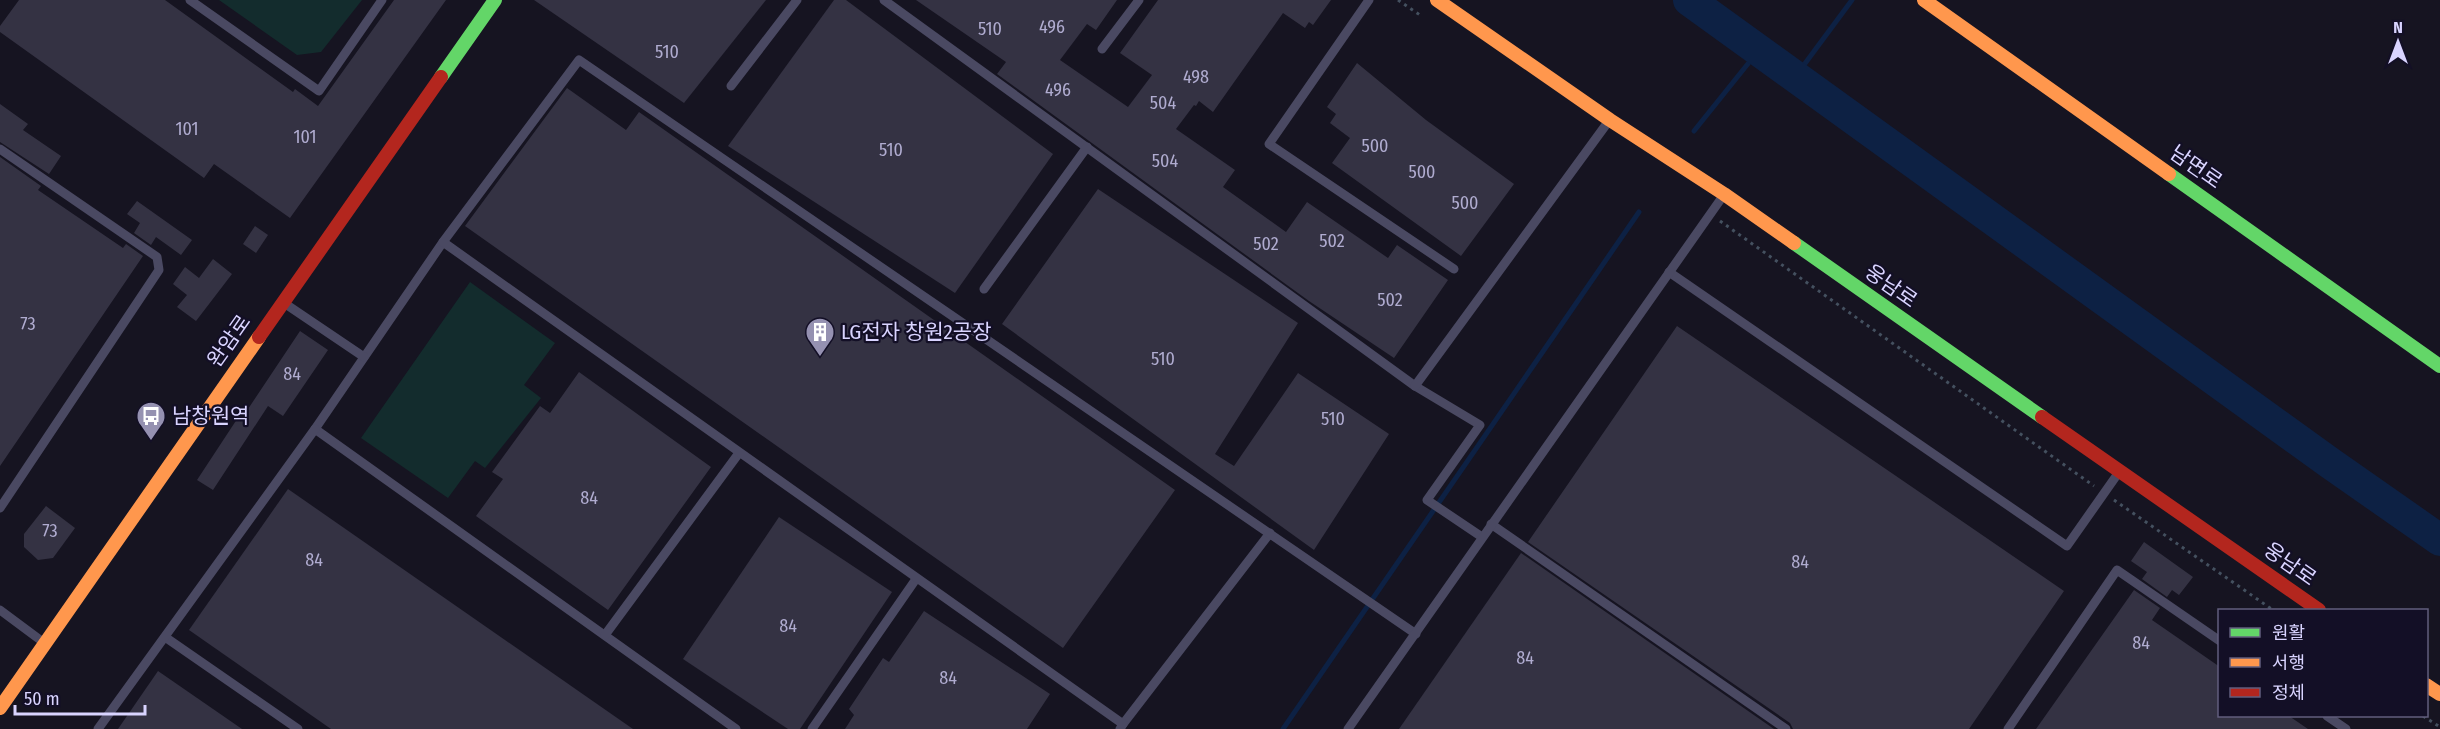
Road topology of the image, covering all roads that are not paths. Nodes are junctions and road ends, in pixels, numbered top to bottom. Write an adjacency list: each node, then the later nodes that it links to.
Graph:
1 (190, 0): 2 (lane)
2 (382, 0)
3 (495, 0): 20 (street, 완암로)
4 (797, 0): 11 (lane)
5 (884, 0): 13 (lane)
6 (1139, 0): 10 (lane)
7 (1369, 0): 17 (lane)
8 (1437, 0): 12 (street, 웅남로)
9 (1925, 1): 22 (street, 남면로)
10 (1102, 49)
11 (731, 86)
12 (1610, 120): 15 (street, 웅남로); 23 (lane)
13 (1087, 147): 19 (lane); 23 (lane)
14 (0, 149): 27 (lane)
15 (1724, 194): 18 (lane); 26 (street, 웅남로)
16 (443, 242): 21 (lane); 25 (lane); 29 (lane)
17 (1454, 269)
18 (1669, 272): 26 (lane); 28 (lane)
19 (984, 289)
20 (282, 302): 21 (lane); 38 (street, 완암로)
21 (364, 357): 24 (lane)
22 (2440, 366)
23 (1415, 386): 30 (lane)
24 (315, 429): 35 (lane); 36 (lane)
25 (740, 453): 31 (lane); 35 (lane)
26 (2119, 472): 32 (street, 웅남로)
27 (0, 508)
28 (1491, 524): 30 (lane); 47 (lane)
29 (1270, 533): 34 (lane); 41 (lane)
30 (1482, 537): 34 (lane)
31 (916, 579): 41 (lane); 45 (lane)
32 (2318, 609)
33 (0, 610): 38 (lane)
34 (1416, 634): 46 (lane)
35 (605, 635): 44 (lane)
36 (165, 637): 42 (lane); 43 (lane)
37 (2218, 640): 48 (lane)
38 (45, 644): 39 (street, 완암로)
39 (0, 708)
40 (2328, 717): 49 (lane)
41 (1121, 727)
42 (98, 729)
43 (298, 729)
44 (736, 729)
45 (812, 729)
46 (1348, 729)
47 (1786, 729)
48 (2008, 729)
49 (2346, 729)

